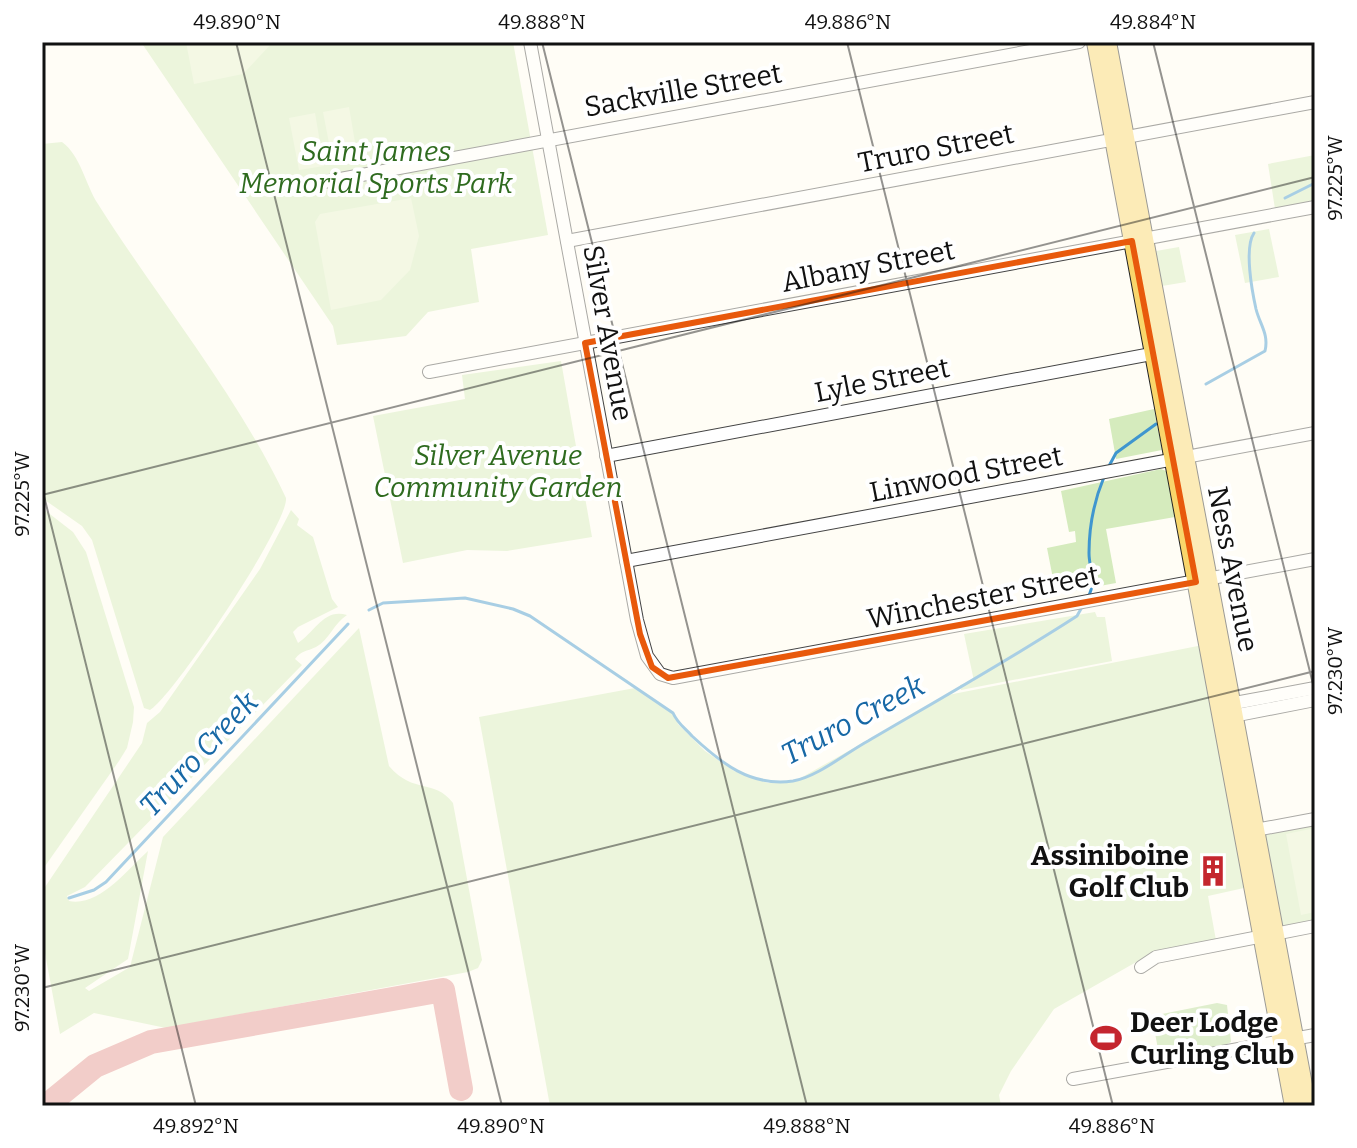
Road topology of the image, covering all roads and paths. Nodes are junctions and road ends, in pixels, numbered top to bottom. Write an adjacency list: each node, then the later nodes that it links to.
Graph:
1 (530, 42): 7 (street, Silver Avenue)
2 (1079, 42): 7 (street, Sackville Street)
3 (1095, 42): 6 (main road, Ness Avenue)
4 (1108, 42): 6 (main road, Ness Avenue)
5 (1315, 102): 6 (street, Truro Street)
6 (1120, 139): 10 (main road, Ness Avenue); 11 (street, Truro Street)
7 (548, 140): 8 (street, Sackville Street); 11 (street, Silver Avenue)
8 (297, 187)
9 (1315, 207): 10 (street, Albany Street)
10 (1139, 239): 12 (street, Albany Street); 13 (main road, Ness Avenue)
11 (567, 241): 12 (street, Silver Avenue)
12 (585, 343): 14 (street, Albany Street); 16 (street, Silver Avenue)
13 (1160, 353): 16 (street, Lyle Street); 17 (main road, Ness Avenue)
14 (429, 372)
15 (1315, 433): 17 (street, Linwood Street)
16 (606, 456): 19 (street, Silver Avenue)
17 (1179, 458): 19 (street, Linwood Street); 20 (main road, Ness Avenue)
18 (1315, 559): 20 (street, Winchester Street)
19 (626, 561): 21 (street, Silver Avenue)
20 (1202, 580): 21 (street, Winchester Street); 24 (main road, Ness Avenue)
21 (660, 674)
22 (1315, 688): 24 (street)
23 (1315, 700): 24 (street)
24 (1227, 711): 26 (main road, Ness Avenue)
25 (1315, 819): 26 (street)
26 (1249, 831): 28 (main road, Ness Avenue)
27 (1315, 926): 28 (street)
28 (1269, 934): 29 (street); 31 (main road, Ness Avenue)
29 (1141, 967)
30 (1315, 1035): 31 (street)
31 (1288, 1040): 32 (street); 33 (main road, Ness Avenue); 34 (main road, Ness Avenue)
32 (1073, 1079)
33 (1293, 1106)
34 (1308, 1106)

